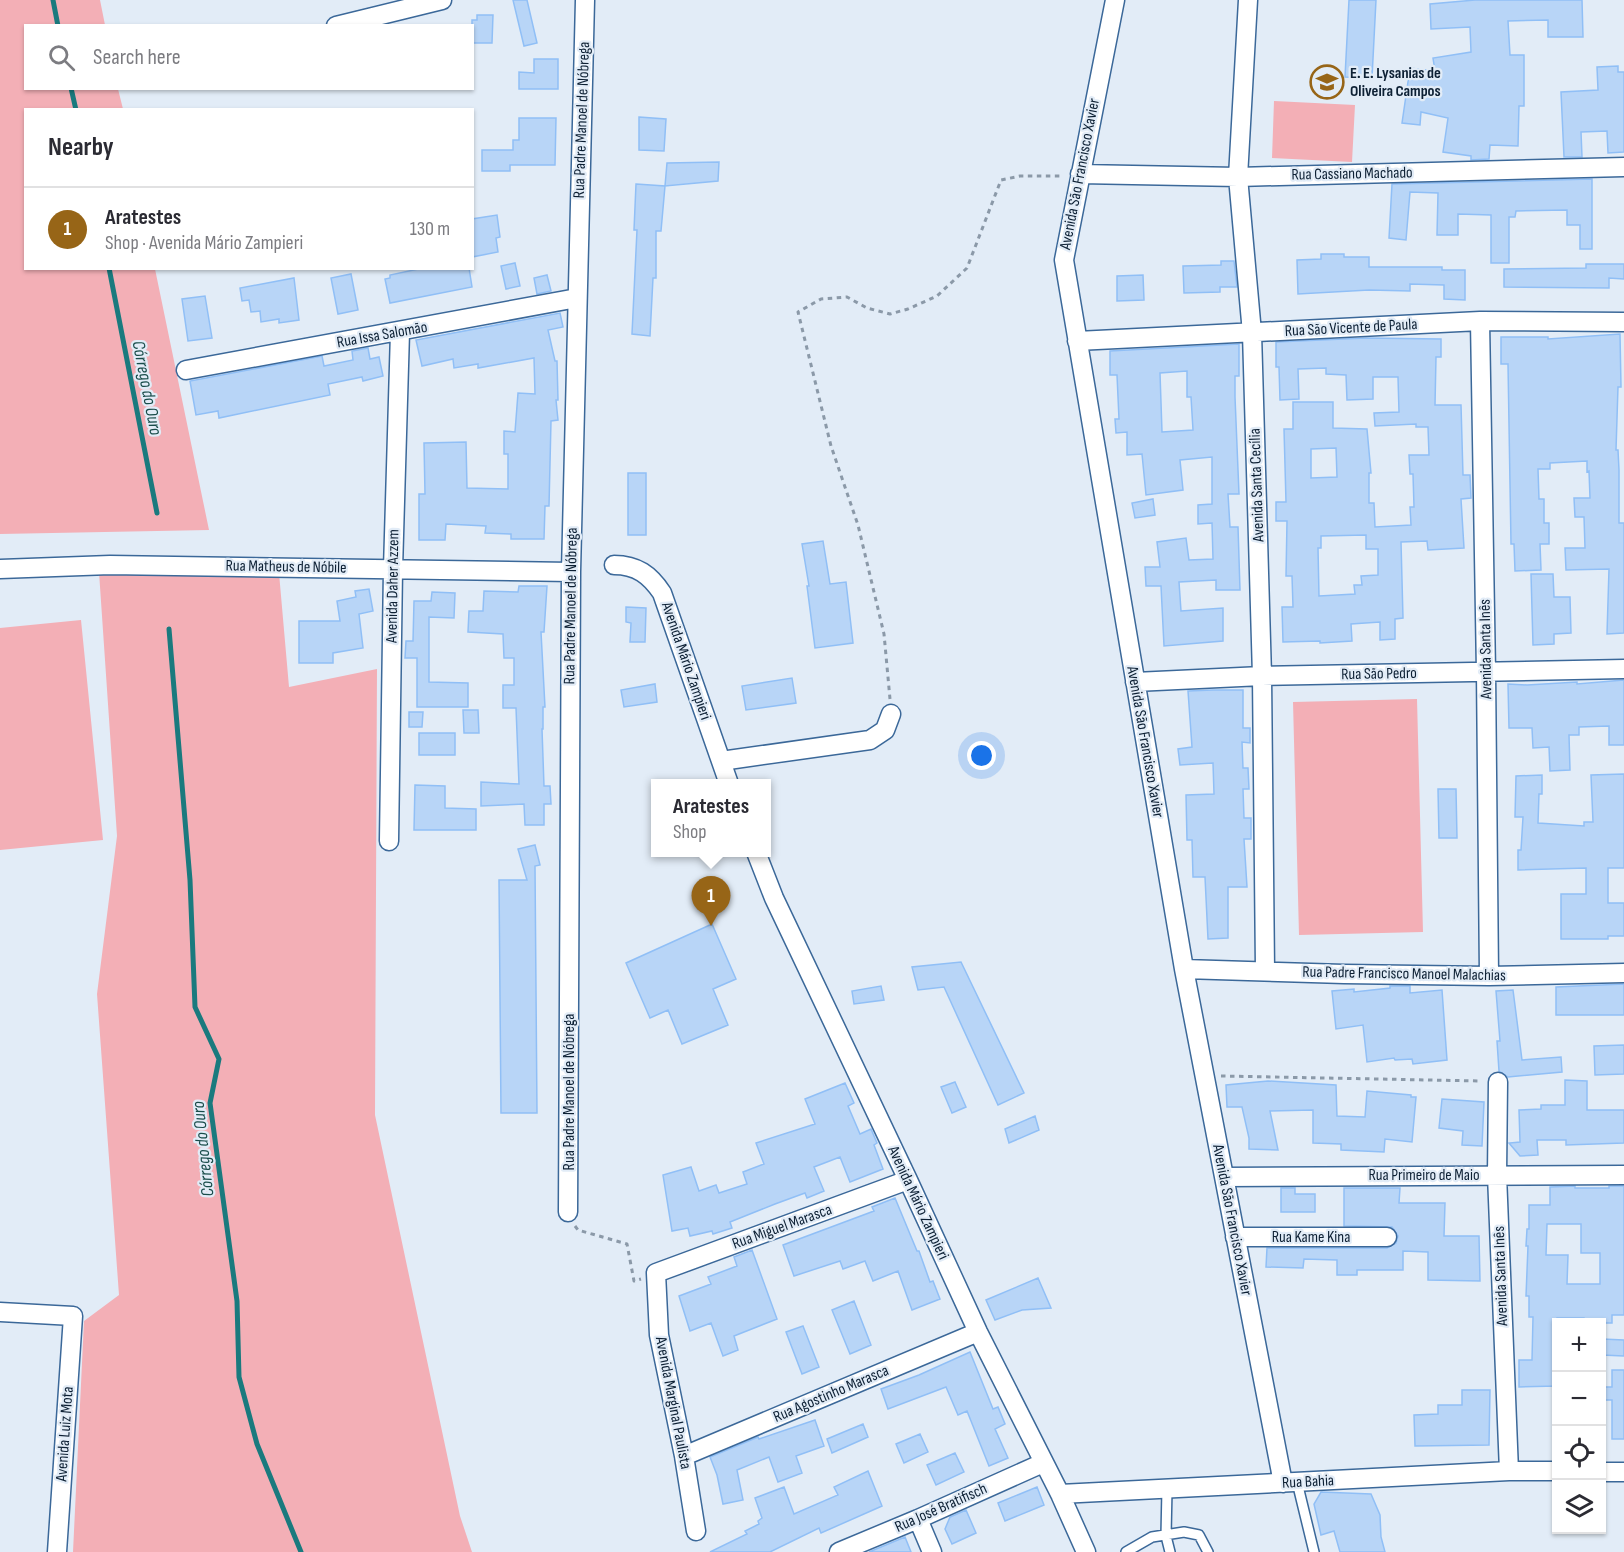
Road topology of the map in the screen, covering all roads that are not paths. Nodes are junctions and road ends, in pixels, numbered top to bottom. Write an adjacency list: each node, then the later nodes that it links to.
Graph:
1 (442, 0): 5 (street)
2 (585, 0): 9 (street, Rua Padre Manoel de Nóbrega)
3 (1115, 0): 7 (street, Avenida São Francisco Xavier)
4 (1248, 0): 8 (street, Avenida Santa Cecília)
5 (344, 24)
6 (1624, 167): 8 (street, Rua Cassiano Machado)
7 (1080, 174): 8 (street, Rua Cassiano Machado); 14 (street, Avenida São Francisco Xavier)
8 (1238, 177): 13 (street, Avenida Santa Cecília)
9 (578, 298): 12 (street, Rua Issa Salomão); 19 (street, Rua Padre Manoel de Nóbrega)
10 (1480, 321): 11 (street, Rua São Vicente de Paula); 13 (street, Rua São Vicente de Paula); 21 (street, Avenida Santa Inês)
11 (1624, 322)
12 (400, 332): 15 (street, Rua Issa Salomão); 17 (street, Avenida Daher Azzem)
13 (1252, 333): 14 (street, Rua São Vicente de Paula); 22 (street, Avenida Santa Cecília)
14 (1077, 341): 23 (street, Avenida São Francisco Xavier)
15 (186, 370)
16 (614, 565): 25 (street, Avenida Mário Zampieri)
17 (393, 569): 18 (street, Rua Matheus de Nóbile); 19 (street, Rua Matheus de Nóbile); 27 (street, Avenida Daher Azzem)
18 (0, 570)
19 (571, 572): 38 (street, Rua Padre Manoel de Nóbrega)
20 (1624, 669): 21 (street, Rua São Pedro)
21 (1486, 672): 22 (street, Rua São Pedro); 32 (street, Avenida Santa Inês)
22 (1262, 676): 23 (street, Rua São Pedro); 30 (street, Avenida Santa Cecília)
23 (1135, 682): 29 (street, Avenida São Francisco Xavier)
24 (891, 714): 25 (street)
25 (721, 761): 26 (street, Avenida Mário Zampieri)
26 (728, 779)
27 (389, 841)
28 (758, 857): 37 (street, Avenida Mário Zampieri)
29 (1184, 969): 30 (street, Rua Padre Francisco Manoel Malachias); 36 (street, Avenida São Francisco Xavier)
30 (1265, 972): 32 (street, Rua Padre Francisco Manoel Malachias)
31 (1624, 973): 32 (street, Rua Padre Francisco Manoel Malachias)
32 (1489, 976)
33 (1498, 1082): 34 (street, Avenida Santa Inês)
34 (1497, 1175): 35 (street, Rua Primeiro de Maio); 36 (street, Rua Primeiro de Maio); 46 (street, Avenida Santa Inês)
35 (1624, 1175)
36 (1224, 1176): 39 (street, Avenida São Francisco Xavier)
37 (908, 1180): 41 (street, Rua Miguel Marasca); 43 (street, Avenida Mário Zampieri)
38 (568, 1212)
39 (1235, 1237): 40 (street, Rua Kame Kina); 50 (street, Avenida São Francisco Xavier)
40 (1387, 1237)
41 (656, 1273): 44 (street, Avenida Marginal Paulista)
42 (0, 1312): 56 (street, Avenida Luiz Mota)
43 (978, 1332): 44 (street, Rua Agostinho Marasca); 45 (street, Avenida Mário Zampieri)
44 (684, 1456): 54 (street, Avenida Marginal Paulista)
45 (1043, 1463): 52 (street, Avenida Mário Zampieri); 53 (street, Rua José Bratifisch)
46 (1509, 1471): 47 (street, Rua Bahia); 50 (street, Rua Bahia)
47 (1552, 1471)
48 (1606, 1472): 49 (street)
49 (1624, 1472)
50 (1290, 1483): 51 (street, Rua Bahia); 63 (lane)
51 (1167, 1489): 52 (street, Rua Bahia); 55 (lane)
52 (1060, 1494): 59 (street, Avenida Mário Zampieri)
53 (918, 1519): 57 (street, Rua José Bratifisch); 58 (street)
54 (696, 1532)
55 (1166, 1536): 60 (lane); 61 (lane); 62 (lane)
56 (57, 1552)
57 (839, 1552)
58 (932, 1552)
59 (1086, 1552)
60 (1126, 1552)
61 (1170, 1552)
62 (1208, 1552)
63 (1314, 1552)

